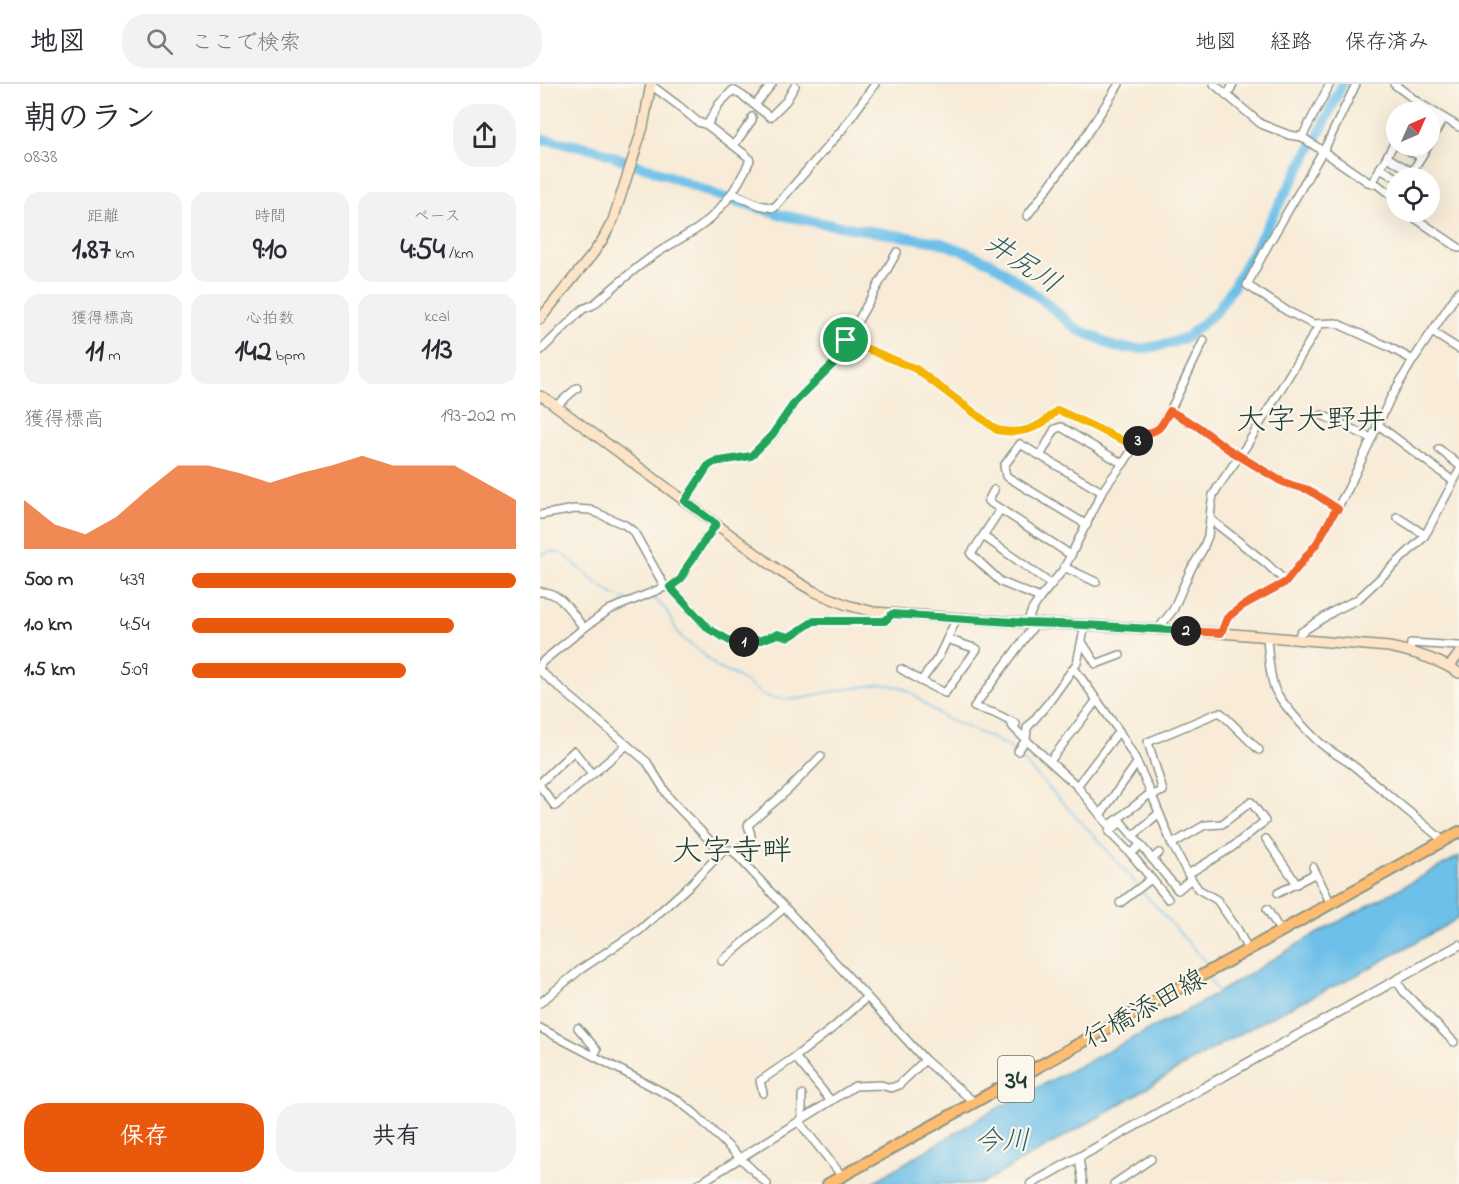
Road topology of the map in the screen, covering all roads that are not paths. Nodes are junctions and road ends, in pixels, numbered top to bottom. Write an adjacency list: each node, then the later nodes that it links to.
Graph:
1 (652, 84): 18 (street); 37 (main road)
2 (772, 84): 14 (street)
3 (875, 84): 31 (street)
4 (1119, 84): 32 (street)
5 (1214, 84): 12 (street)
6 (1233, 84): 12 (street)
7 (1330, 84): 20 (street)
8 (1356, 84): 22 (street)
9 (1394, 84): 13 (street)
10 (795, 86): 14 (street)
11 (733, 87): 14 (street); 18 (street)
12 (1227, 96): 20 (street)
13 (1411, 102)
14 (755, 105)
15 (752, 117): 21 (street)
16 (1442, 120): 17 (street); 19 (street)
17 (1440, 123)
18 (707, 124): 21 (street)
19 (1459, 127)
20 (1304, 138): 22 (street)
21 (734, 145): 31 (street)
22 (1321, 151): 29 (street); 38 (street)
23 (1387, 157): 25 (street); 26 (street)
24 (1421, 157): 27 (street)
25 (1380, 168): 28 (street); 29 (street)
26 (1401, 168)
27 (1414, 168)
28 (1386, 172)
29 (1372, 183): 30 (street)
30 (1386, 191)
31 (732, 194): 43 (street)
32 (1028, 216)
33 (1422, 222): 34 (street)
34 (1458, 245)
35 (897, 252): 40 (street)
36 (1459, 291): 39 (street)
37 (540, 319)
38 (1320, 324): 44 (street); 55 (street)
39 (1432, 332): 42 (street); 44 (street)
40 (846, 340): 52 (street); 62 (street)
41 (1204, 340): 48 (street)
42 (1459, 349)
43 (540, 351)
44 (1413, 360): 50 (street)
45 (577, 388): 47 (street)
46 (540, 396): 47 (main road)
47 (556, 406): 62 (main road)
48 (1170, 411): 52 (street); 55 (street)
49 (1322, 414): 51 (street)
50 (1377, 424): 51 (street); 59 (street)
51 (1371, 438): 63 (street)
52 (1135, 446): 56 (street)
53 (1439, 449): 57 (street)
54 (1040, 456): 56 (street); 61 (street); 69 (street)
55 (1240, 456): 63 (street); 67 (street)
56 (1123, 464): 61 (street)
57 (1459, 465)
58 (1459, 471): 59 (street)
59 (1453, 481): 70 (street)
60 (994, 490): 64 (street)
61 (1102, 492): 69 (street)
62 (685, 501): 68 (main road)
63 (1338, 509): 75 (street)
64 (1000, 510): 71 (street); 72 (street)
65 (540, 515): 77 (street)
66 (1397, 517): 70 (street)
67 (1210, 519): 75 (street); 85 (street)
68 (716, 524): 77 (street); 80 (main road)
69 (1087, 525): 72 (street)
70 (1425, 535): 89 (street)
71 (983, 536): 76 (street); 79 (street)
72 (1071, 555): 73 (street)
73 (1065, 567): 74 (street); 76 (street)
74 (1096, 582)
75 (1286, 582): 86 (street)
76 (1051, 584): 79 (street)
77 (667, 587): 80 (street); 84 (street)
78 (540, 592): 84 (street)
79 (1040, 598): 82 (street)
80 (892, 614): 81 (main road)
81 (957, 618): 82 (main road); 88 (street)
82 (1032, 623): 83 (main road); 103 (street)
83 (1085, 625): 85 (main road); 90 (street)
84 (584, 628): 97 (street)
85 (1158, 629): 86 (main road)
86 (1221, 633): 87 (main road)
87 (1267, 636): 89 (main road); 119 (street)
88 (947, 639): 100 (street); 100 (street)
89 (1298, 640): 92 (main road)
90 (1082, 642): 94 (street); 96 (street)
91 (1459, 646): 92 (street)
92 (1410, 651): 95 (main road)
93 (1459, 654): 95 (main road)
94 (1120, 656)
95 (1449, 667): 99 (main road)
96 (1074, 668): 101 (street); 103 (street)
97 (540, 669): 104 (street)
98 (901, 669): 100 (street)
99 (1459, 673)
100 (921, 681)
101 (1097, 700): 102 (street); 108 (street)
102 (1119, 731): 109 (street); 112 (street)
103 (1026, 740): 106 (street); 108 (street)
104 (627, 745): 110 (street); 122 (street)
105 (1259, 750): 113 (street)
106 (1018, 751)
107 (821, 756): 123 (street)
108 (1050, 761): 112 (street)
109 (1137, 763): 113 (street); 115 (street)
110 (592, 774): 111 (street); 111 (street)
111 (540, 784)
112 (1077, 786): 115 (street)
113 (1152, 794): 114 (street); 115 (street)
114 (1159, 813): 117 (street); 120 (street)
115 (1100, 815)
116 (1459, 832): 119 (main road, 行橋添田線 / 34)
117 (1133, 836): 121 (street); 125 (street)
118 (1266, 839): 130 (street)
119 (1442, 841): 134 (main road, 行橋添田線 / 34)
120 (1172, 844): 128 (street); 128 (street)
121 (1140, 845): 125 (street); 126 (street)
122 (724, 850): 123 (street); 143 (street)
123 (733, 851): 135 (street)
124 (1159, 853): 126 (street)
125 (1131, 854): 129 (street)
126 (1152, 859): 127 (street)
127 (1161, 869): 128 (street); 129 (street)
128 (1189, 876): 139 (street)
129 (1151, 878): 132 (street); 133 (street)
130 (1297, 884): 131 (street); 134 (street)
131 (1278, 893)
132 (1168, 899)
133 (1120, 903)
134 (1331, 904): 137 (main road, 行橋添田線 / 34)
135 (784, 908): 140 (street); 142 (street)
136 (1267, 909): 137 (street)
137 (1281, 932): 139 (main road, 行橋添田線 / 34)
138 (1459, 945): 141 (street)
139 (1248, 950): 153 (main road, 行橋添田線 / 34)
140 (722, 961)
141 (1396, 980): 146 (street); 156 (street)
142 (867, 997): 148 (street); 149 (street)
143 (540, 1003)
144 (540, 1028): 147 (street)
145 (578, 1028): 147 (street)
146 (1454, 1042)
147 (592, 1055): 155 (street)
148 (795, 1057): 150 (street); 152 (street)
149 (925, 1060): 152 (street); 153 (street)
150 (763, 1093)
151 (802, 1095): 154 (street)
152 (831, 1101): 154 (street)
153 (974, 1102): 158 (main road, 行橋添田線 / 34)
154 (801, 1121): 155 (street); 158 (street)
155 (740, 1158): 159 (street); 160 (street)
156 (1079, 1158): 162 (street); 163 (street)
157 (1151, 1159): 164 (street)
158 (842, 1176): 161 (main road, 行橋添田線 / 34)
159 (699, 1184)
160 (767, 1184)
161 (828, 1184)
162 (1031, 1184)
163 (1083, 1184)
164 (1114, 1184)

